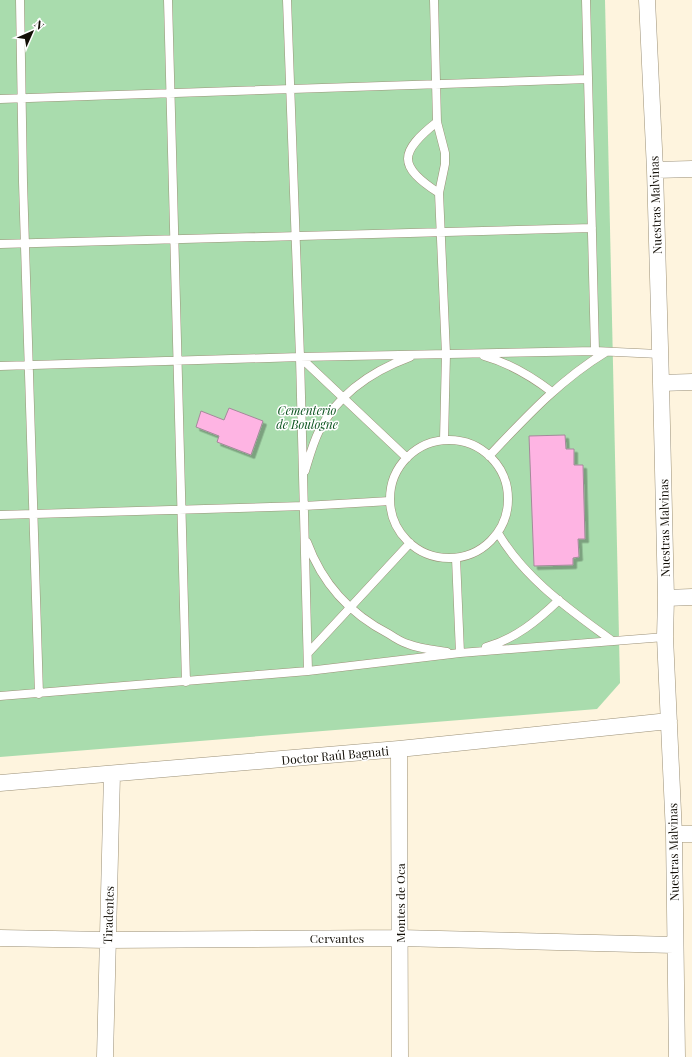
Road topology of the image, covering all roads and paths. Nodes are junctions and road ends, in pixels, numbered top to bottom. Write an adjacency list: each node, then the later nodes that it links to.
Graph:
1 (20, 0): 11 (lane)
2 (168, 0): 10 (lane)
3 (287, 0): 9 (lane)
4 (434, 0): 8 (lane)
5 (586, 0): 7 (lane)
6 (647, 0): 14 (street, Nuestras Malvinas)
7 (588, 79): 8 (lane); 17 (lane)
8 (436, 84): 9 (lane); 13 (lane)
9 (290, 89): 10 (lane); 19 (lane)
10 (170, 93): 11 (lane); 20 (lane)
11 (22, 98): 12 (lane); 22 (lane)
12 (0, 99)
13 (437, 122): 16 (lane); 16 (lane)
14 (654, 170): 15 (street); 27 (street, Nuestras Malvinas)
15 (692, 170)
16 (439, 193): 18 (lane)
17 (592, 228): 18 (lane); 23 (lane)
18 (441, 232): 19 (lane); 25 (lane)
19 (295, 236): 20 (lane); 29 (lane)
20 (174, 239): 22 (lane); 30 (lane)
21 (0, 244): 22 (lane)
22 (26, 244): 31 (lane)
23 (595, 351): 24 (lane); 26 (lane)
24 (607, 351): 27 (lane); 35 (lane)
25 (446, 354): 26 (lane); 28 (lane); 37 (lane)
26 (475, 354): 35 (lane)
27 (659, 354): 34 (street, Nuestras Malvinas)
28 (416, 355): 29 (lane); 36 (lane)
29 (300, 357): 30 (lane); 36 (lane); 40 (lane)
30 (177, 360): 31 (lane); 43 (lane)
31 (29, 364): 32 (lane); 44 (lane)
32 (0, 366)
33 (692, 382): 34 (street)
34 (661, 383): 51 (street, Nuestras Malvinas)
35 (552, 392): 38 (lane)
36 (343, 398): 39 (lane); 40 (lane)
37 (444, 440): 38 (lane); 39 (lane)
38 (489, 456): 46 (lane)
39 (407, 458): 41 (lane)
40 (303, 477): 42 (lane)
41 (390, 501): 42 (lane); 48 (lane)
42 (304, 506): 43 (lane); 47 (lane)
43 (181, 510): 44 (lane); 59 (lane)
44 (34, 514): 45 (lane); 60 (lane)
45 (0, 515)
46 (498, 534): 49 (lane); 52 (lane)
47 (304, 536): 53 (lane); 56 (lane)
48 (410, 543): 49 (lane); 53 (lane)
49 (456, 558): 57 (lane)
50 (692, 597): 51 (street)
51 (666, 598): 54 (street, Nuestras Malvinas)
52 (559, 600): 55 (lane); 57 (lane)
53 (350, 608): 56 (lane); 57 (lane)
54 (665, 637): 55 (lane); 62 (street, Nuestras Malvinas)
55 (611, 640): 57 (lane)
56 (308, 653): 58 (lane)
57 (460, 653): 58 (lane)
58 (308, 671): 59 (lane)
59 (186, 682): 60 (lane)
60 (39, 694): 61 (lane)
61 (0, 696)
62 (669, 721): 63 (street, Doctor Raúl Bagnati); 66 (street, Nuestras Malvinas)
63 (399, 749): 64 (street, Doctor Raúl Bagnati); 69 (street, Montes de Oca)
64 (112, 774): 65 (street, Doctor Raúl Bagnati); 70 (street, Tiradentes)
65 (0, 783)
66 (674, 834): 67 (street); 71 (street, Nuestras Malvinas)
67 (692, 834)
68 (0, 938): 70 (street, Cervantes)
69 (400, 938): 70 (street, Cervantes); 71 (street, Cervantes); 74 (street, Montes de Oca)
70 (107, 940): 73 (street, Tiradentes)
71 (674, 945): 72 (street, Nuestras Malvinas)
72 (682, 1054)
73 (105, 1057)
74 (400, 1057)

